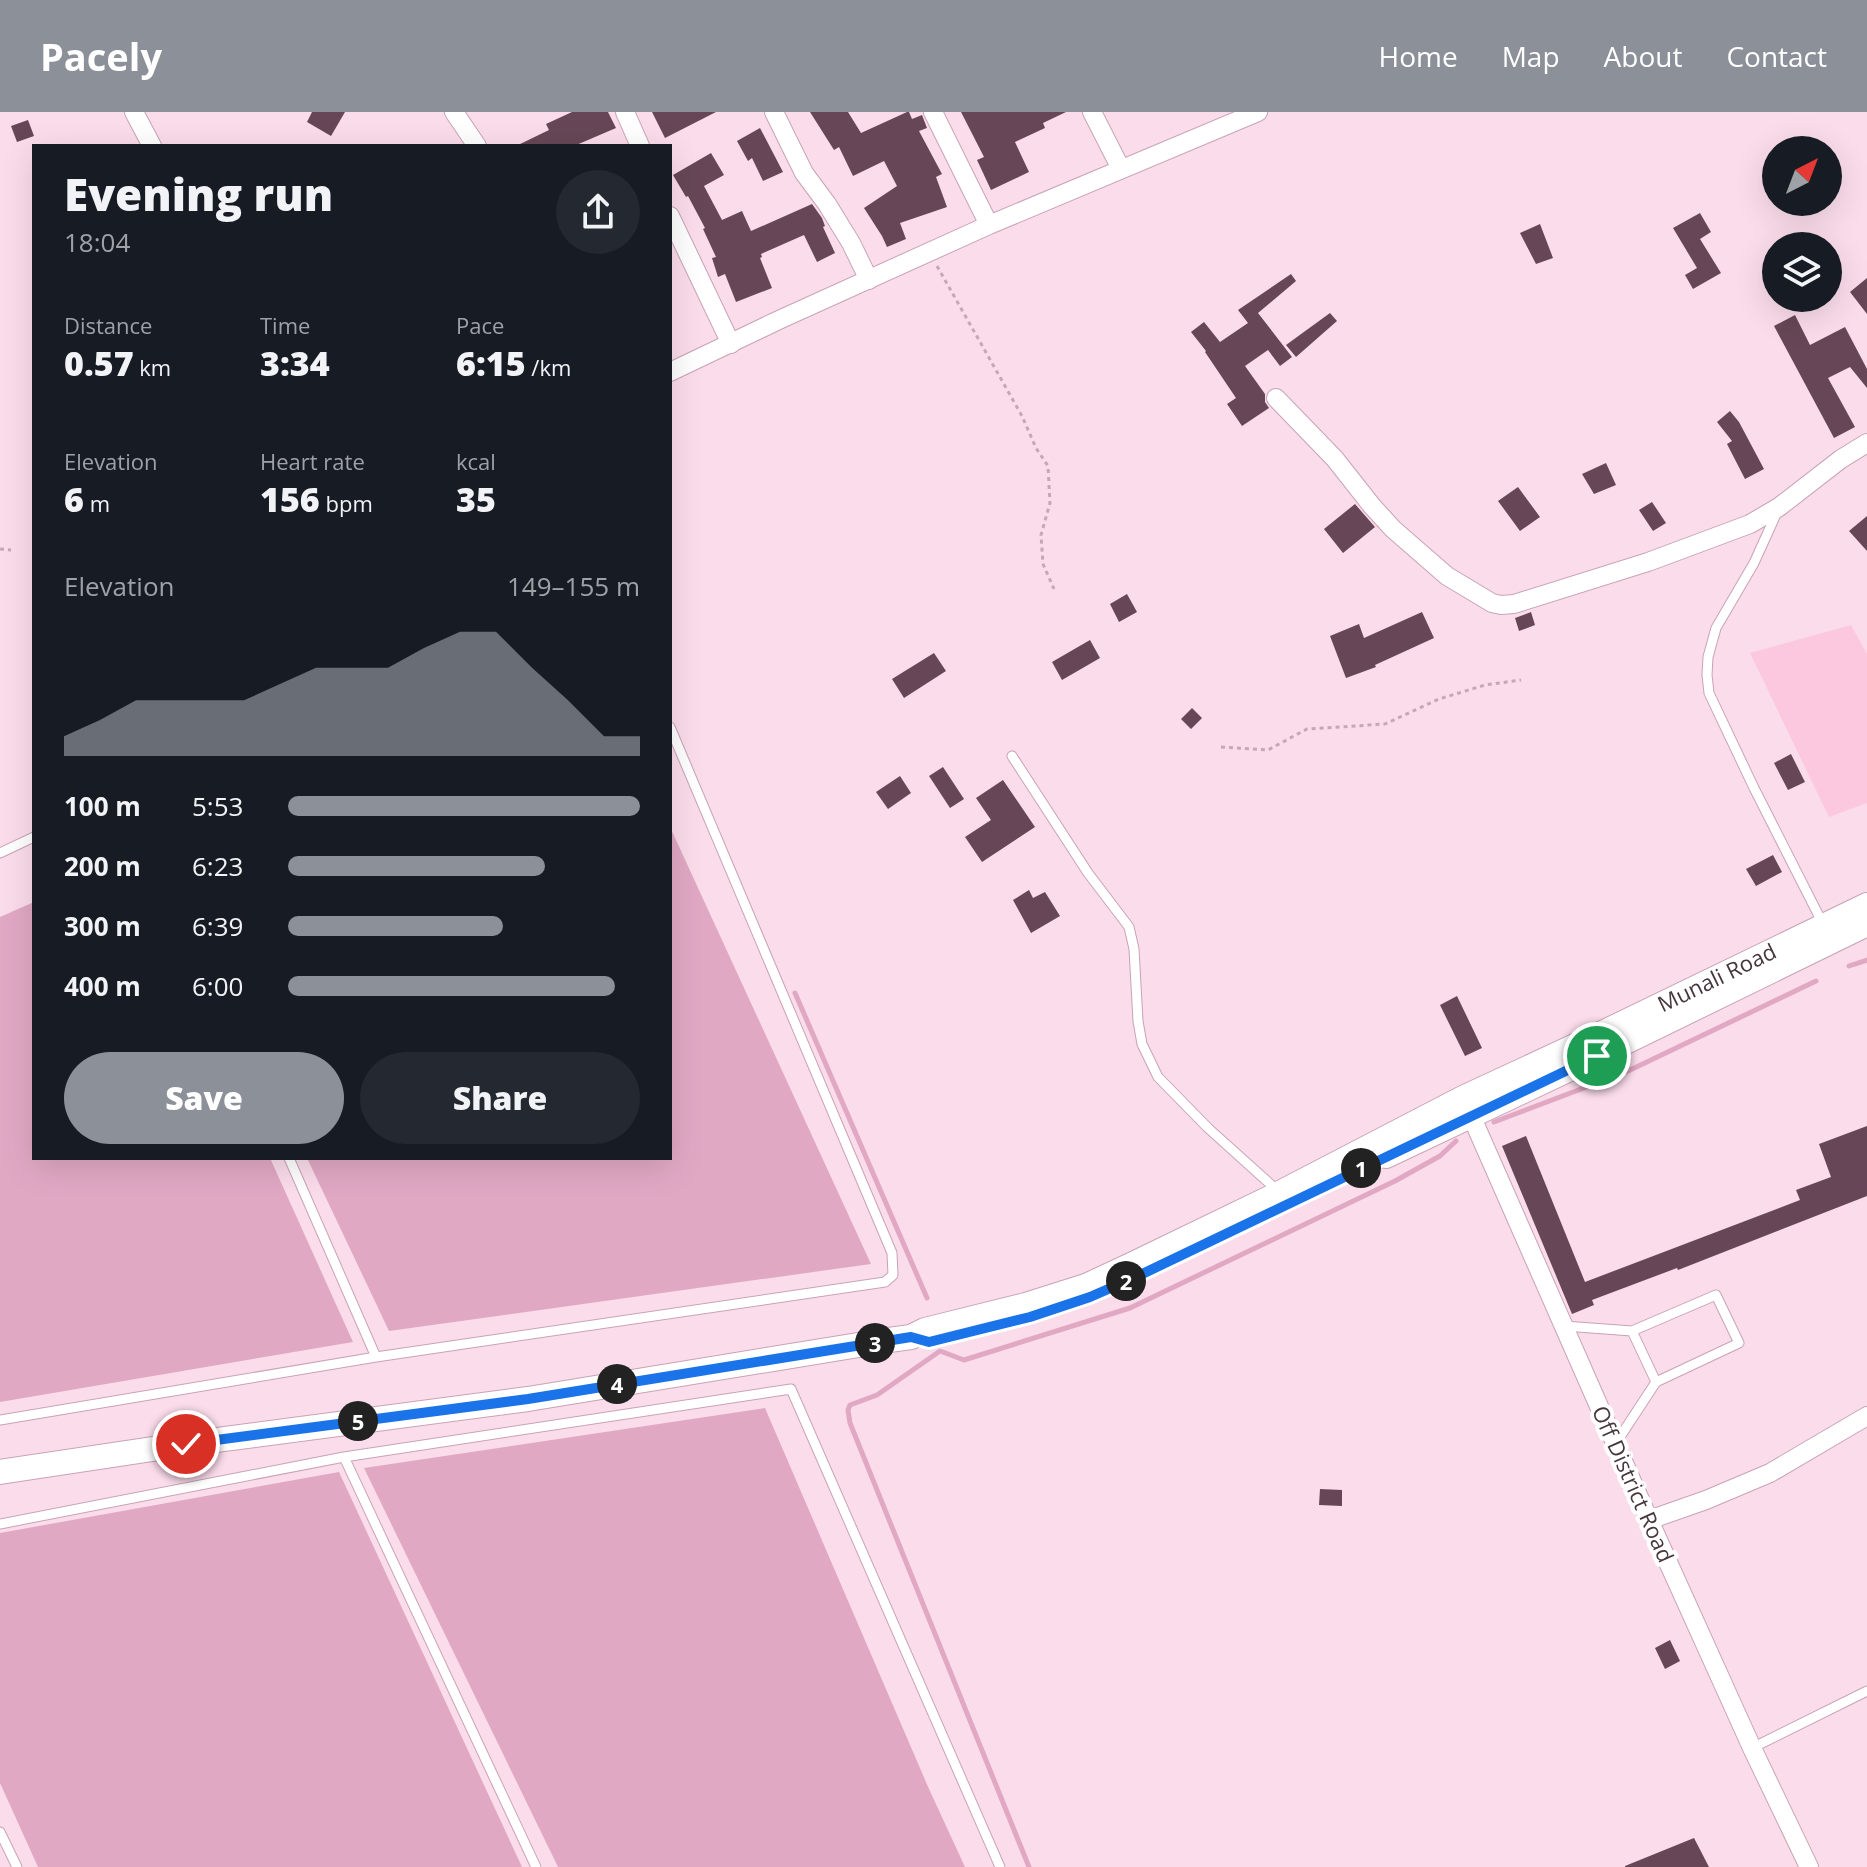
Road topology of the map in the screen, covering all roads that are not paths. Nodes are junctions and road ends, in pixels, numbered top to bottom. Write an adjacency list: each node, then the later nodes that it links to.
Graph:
1 (134, 112): 8 (street)
2 (454, 112): 9 (street)
3 (625, 112): 10 (street)
4 (774, 112): 14 (street)
5 (933, 112): 13 (street)
6 (1092, 112): 11 (street)
7 (1258, 112): 11 (street)
8 (151, 144)
9 (476, 144)
10 (639, 144)
11 (1121, 169): 13 (street)
12 (672, 220): 15 (street)
13 (989, 225): 14 (street)
14 (869, 280): 15 (street)
15 (731, 344): 16 (street)
16 (672, 371)
17 (1276, 398): 19 (street)
18 (1867, 443): 19 (street)
19 (1779, 507): 26 (lane)
20 (672, 732): 33 (lane)
21 (1012, 756): 29 (lane)
22 (32, 838): 23 (lane)
23 (0, 853)
24 (1867, 905): 26 (main road, Munali Road)
25 (1867, 924): 26 (main road, Munali Road)
26 (1827, 934): 27 (main road, Munali Road)
27 (1467, 1106): 29 (main road, Munali Road); 30 (street, Off District Road); 32 (main road, Munali Road)
28 (290, 1160): 33 (lane)
29 (1280, 1193): 32 (main road, Munali Road)
30 (1564, 1326): 31 (lane); 37 (street, Off District Road)
31 (1632, 1331): 34 (lane); 34 (lane)
32 (911, 1337): 39 (main road, Munali Road)
33 (376, 1357): 36 (lane)
34 (1656, 1382): 37 (lane)
35 (1867, 1416): 40 (street)
36 (0, 1420)
37 (1615, 1444): 40 (street, Off District Road)
38 (344, 1457): 41 (lane); 46 (lane); 47 (lane)
39 (0, 1472)
40 (1649, 1520): 43 (street, Off District Road)
41 (0, 1524)
42 (1867, 1691): 43 (lane)
43 (1752, 1748): 48 (street, Off District Road)
44 (0, 1832): 45 (lane)
45 (17, 1867)
46 (536, 1867)
47 (1000, 1867)
48 (1809, 1867)

